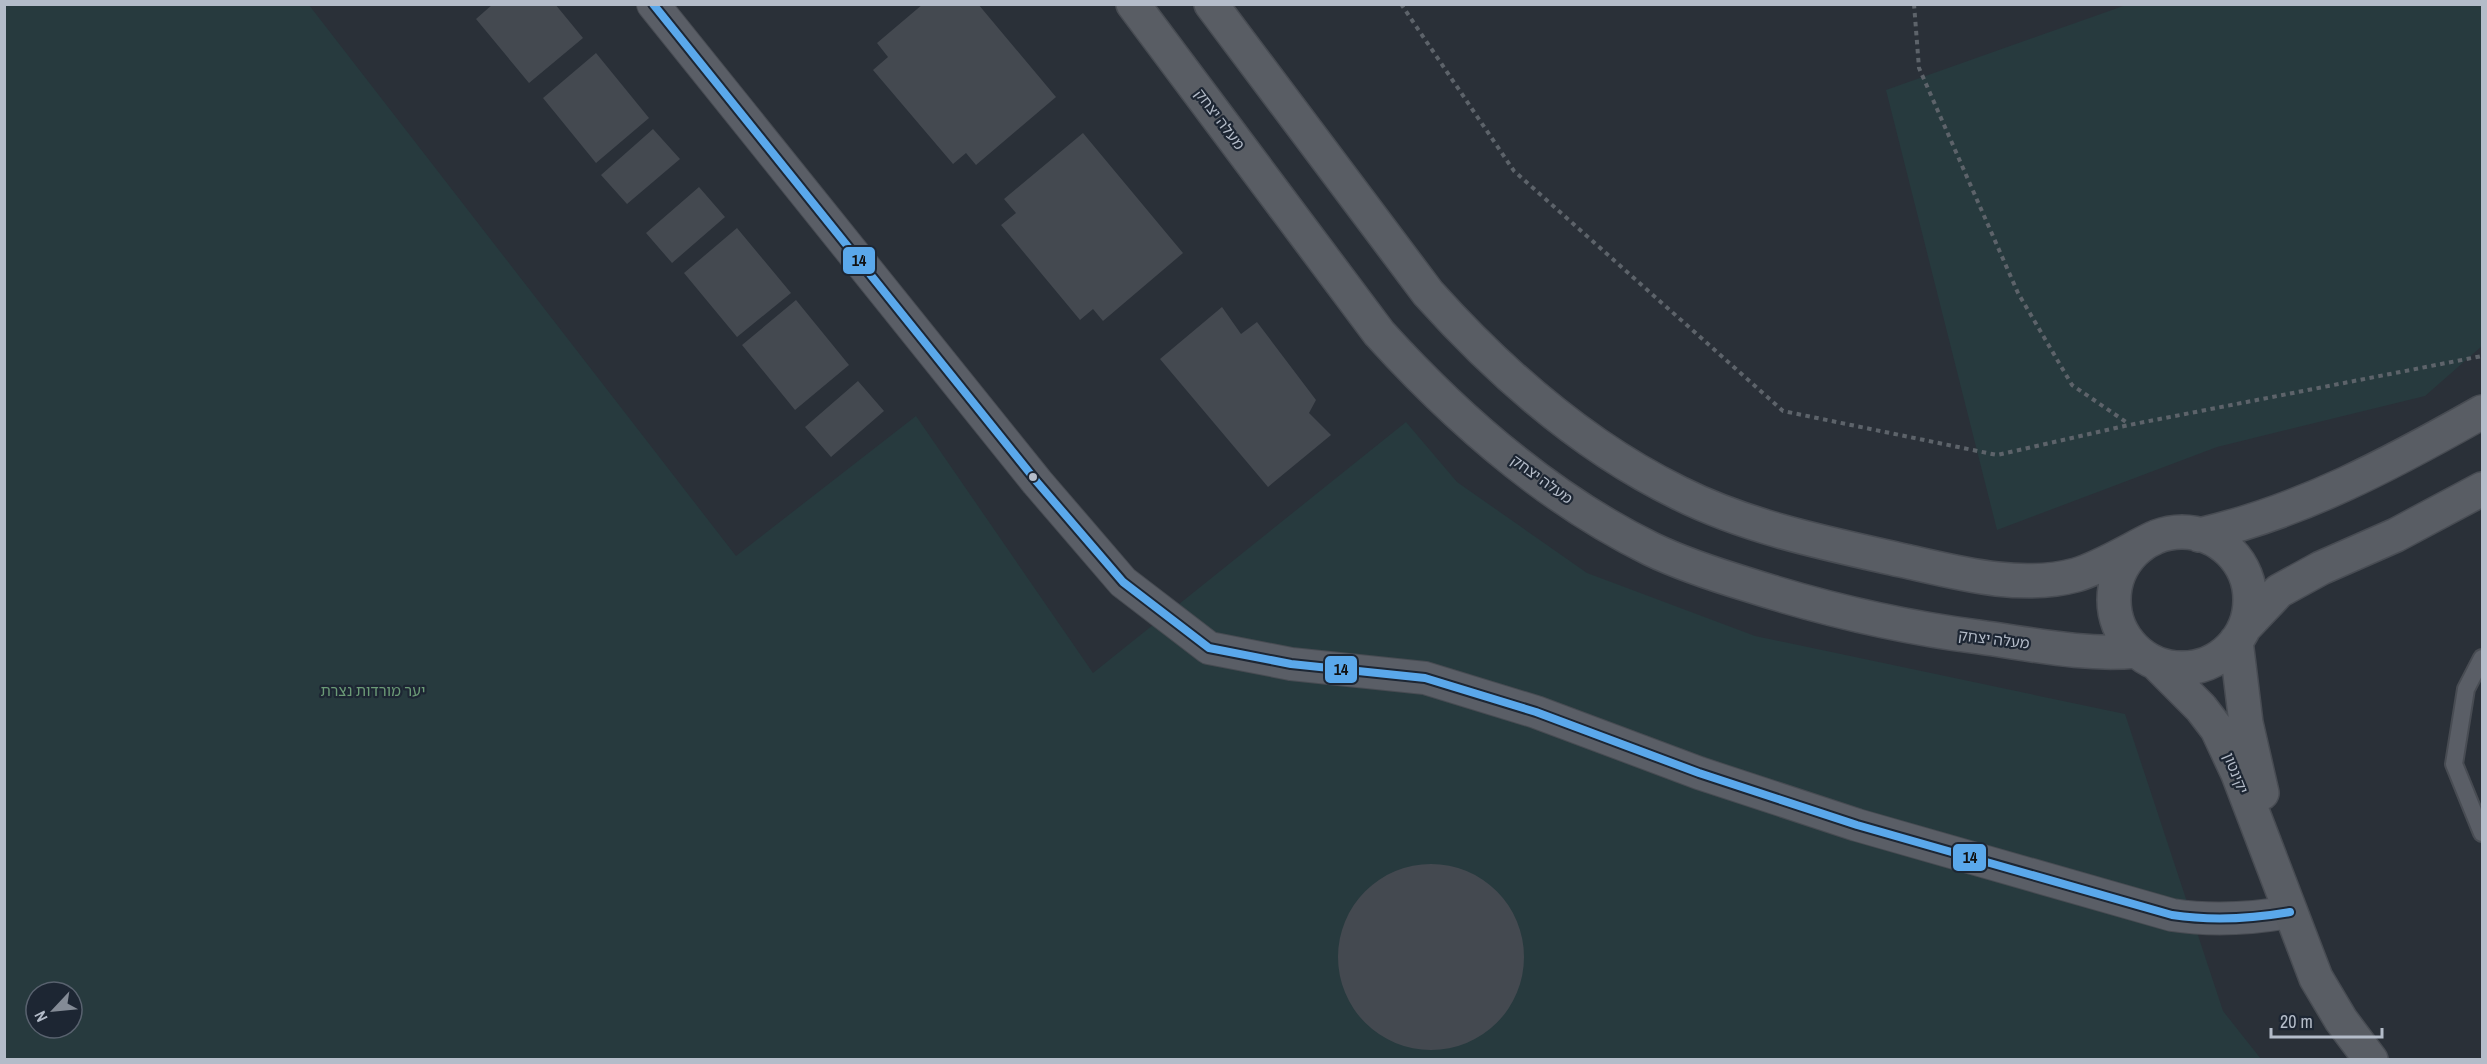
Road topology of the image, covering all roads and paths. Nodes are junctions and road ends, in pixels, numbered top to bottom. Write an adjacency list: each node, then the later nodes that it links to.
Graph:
1 (653, 4): 16 (street)
2 (1133, 4): 13 (street, מעלה יצחק)
3 (1211, 4): 11 (street)
4 (1401, 4): 8 (path)
5 (1914, 4): 8 (path)
6 (2482, 356): 8 (path)
7 (2482, 412): 10 (street)
8 (2129, 425)
9 (2482, 489): 12 (street)
10 (2199, 535): 11 (street); 12 (street)
11 (2154, 538): 13 (street)
12 (2240, 634): 13 (street); 16 (street, יקינטון)
13 (2147, 658): 16 (street, יקינטון)
14 (2482, 658): 15 (lane)
15 (2482, 833)
16 (2288, 906): 17 (street, יקינטון)
17 (2371, 1059)

